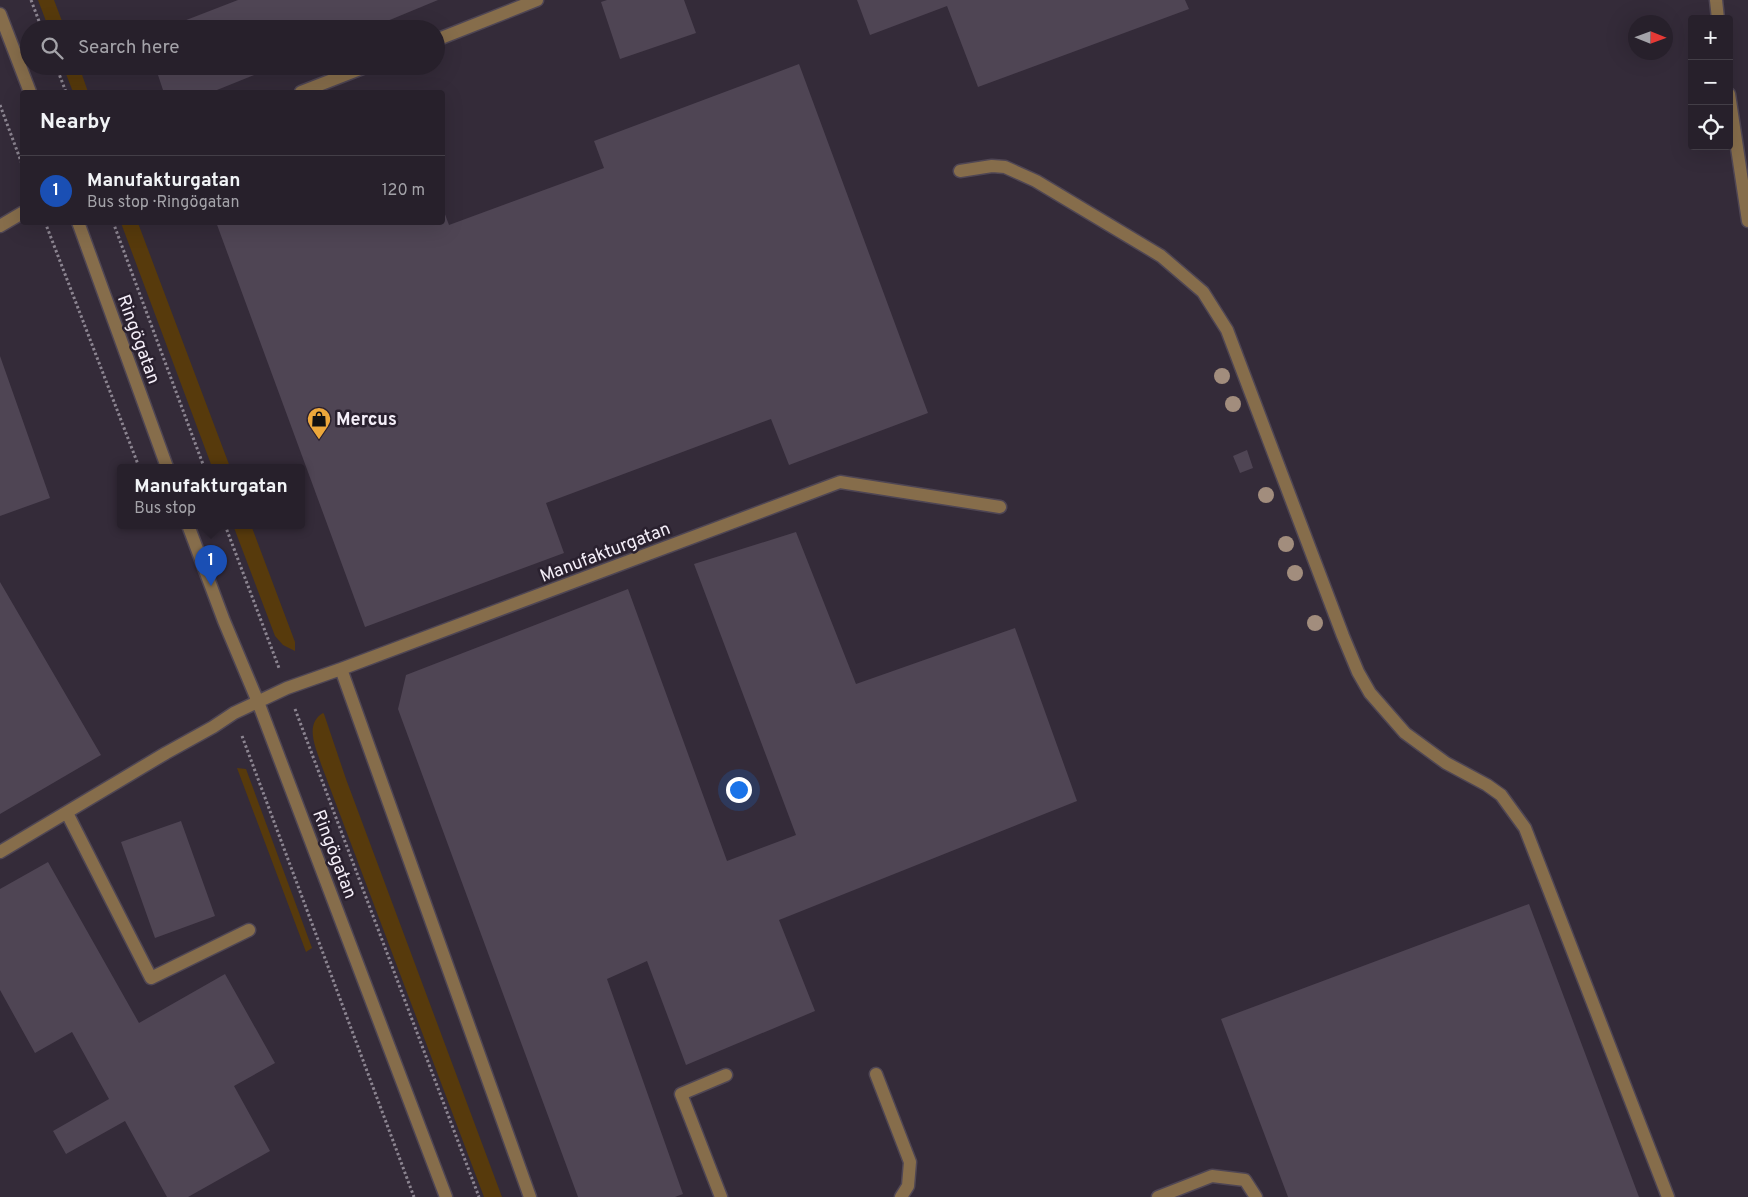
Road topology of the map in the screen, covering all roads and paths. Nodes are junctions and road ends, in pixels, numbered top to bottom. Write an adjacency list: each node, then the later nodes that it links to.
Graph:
1 (31, 0): 6 (path)
2 (537, 0): 7 (street)
3 (1716, 0): 5 (street)
4 (0, 14): 8 (street)
5 (1718, 15)
6 (39, 20)
7 (445, 36)
8 (20, 66)
9 (23, 75): 12 (street)
10 (59, 75): 13 (path)
11 (345, 75): 14 (street)
12 (29, 90)
13 (65, 90)
14 (306, 90)
15 (0, 105): 17 (path)
16 (1731, 105): 20 (street)
17 (20, 159)
18 (960, 171): 48 (street)
19 (20, 213): 24 (street)
20 (1748, 221)
21 (46, 225): 25 (path)
22 (79, 225): 26 (street, Ringögatan)
23 (114, 225): 27 (path)
24 (0, 226)
25 (138, 464)
26 (167, 464)
27 (203, 464)
28 (1000, 507): 31 (street, Manufakturgatan)
29 (190, 529): 33 (street, Ringögatan)
30 (227, 529): 32 (path)
31 (341, 669): 32 (street, Manufakturgatan); 43 (street)
32 (287, 688): 33 (street, Manufakturgatan); 42 (path)
33 (258, 702): 34 (street, Manufakturgatan); 41 (street, Ringögatan)
34 (234, 713): 35 (street, Manufakturgatan); 40 (path)
35 (67, 813): 36 (street, Manufakturgatan); 37 (street)
36 (0, 852)
37 (249, 930)
38 (876, 1074): 45 (street)
39 (726, 1075): 44 (street)
40 (414, 1197)
41 (446, 1197)
42 (479, 1197)
43 (530, 1197)
44 (721, 1197)
45 (901, 1197)
46 (1158, 1197): 47 (street)
47 (1256, 1197)
48 (1668, 1197)

